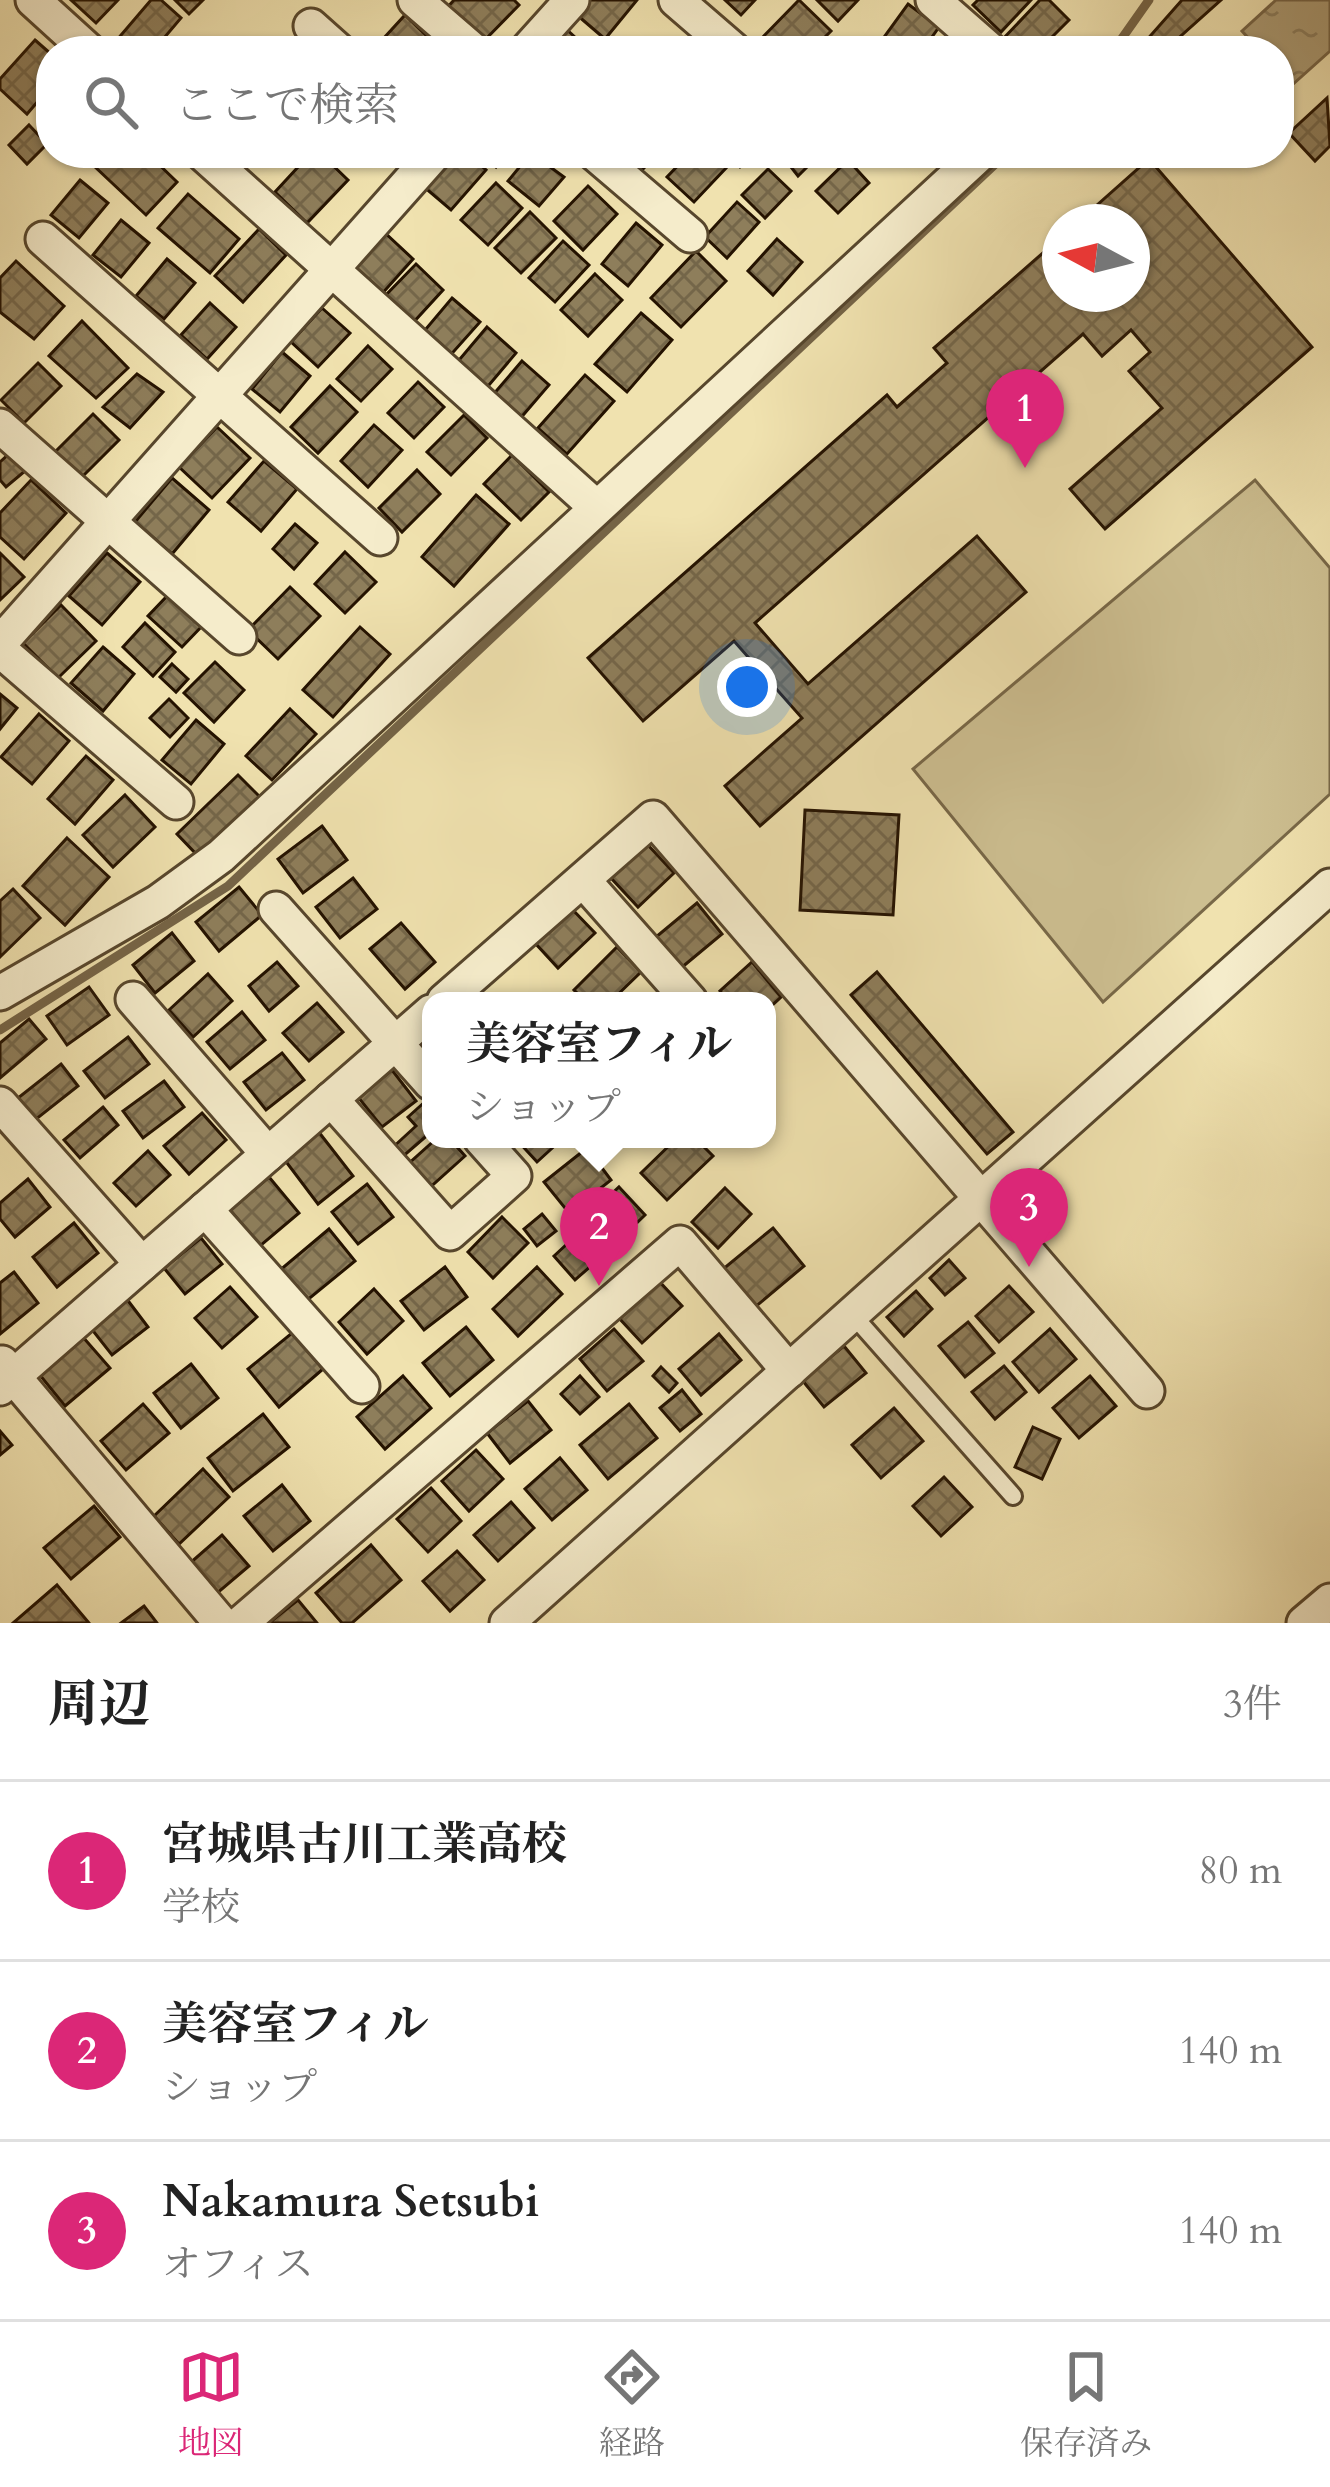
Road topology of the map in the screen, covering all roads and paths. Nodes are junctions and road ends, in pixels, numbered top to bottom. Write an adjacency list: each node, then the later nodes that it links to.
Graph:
1 (33, 0): 7 (street)
2 (415, 0): 9 (street)
3 (676, 0): 11 (street)
4 (934, 0): 12 (street)
5 (556, 6): 10 (street)
6 (311, 26): 8 (street)
7 (73, 36)
8 (323, 36)
9 (457, 36)
10 (536, 36)
11 (717, 36)
12 (974, 36)
13 (219, 168): 19 (street)
14 (423, 168): 19 (street)
15 (612, 168): 17 (street)
16 (965, 168): 22 (street)
17 (690, 235)
18 (43, 239): 20 (street)
19 (332, 270): 20 (street); 22 (street)
20 (220, 396): 23 (street); 24 (street)
21 (0, 426): 23 (street)
22 (596, 507): 33 (street)
23 (108, 522): 25 (street); 26 (street)
24 (380, 538)
25 (239, 637)
26 (0, 646): 27 (street)
27 (176, 802)
28 (583, 880): 31 (street); 32 (street); 42 (street)
29 (1330, 886): 42 (street)
30 (276, 909): 36 (street)
31 (454, 992)
32 (682, 992)
33 (0, 993)
34 (134, 999): 41 (street)
35 (422, 1020): 36 (street)
36 (395, 1043): 37 (street); 38 (street)
37 (422, 1073)
38 (331, 1099): 40 (street); 41 (street)
39 (0, 1104): 44 (street)
40 (489, 1148)
41 (268, 1154): 43 (street)
42 (980, 1200): 45 (street); 49 (street)
43 (205, 1209): 44 (street); 48 (street)
44 (142, 1264): 47 (street)
45 (852, 1314): 46 (street); 50 (lane)
46 (789, 1370): 53 (street); 54 (street)
47 (4, 1375): 52 (street)
48 (362, 1387)
49 (1147, 1391)
50 (1013, 1496)
51 (1330, 1601): 55 (street)
52 (221, 1623)
53 (241, 1623)
54 (507, 1623)
55 (1304, 1623)

